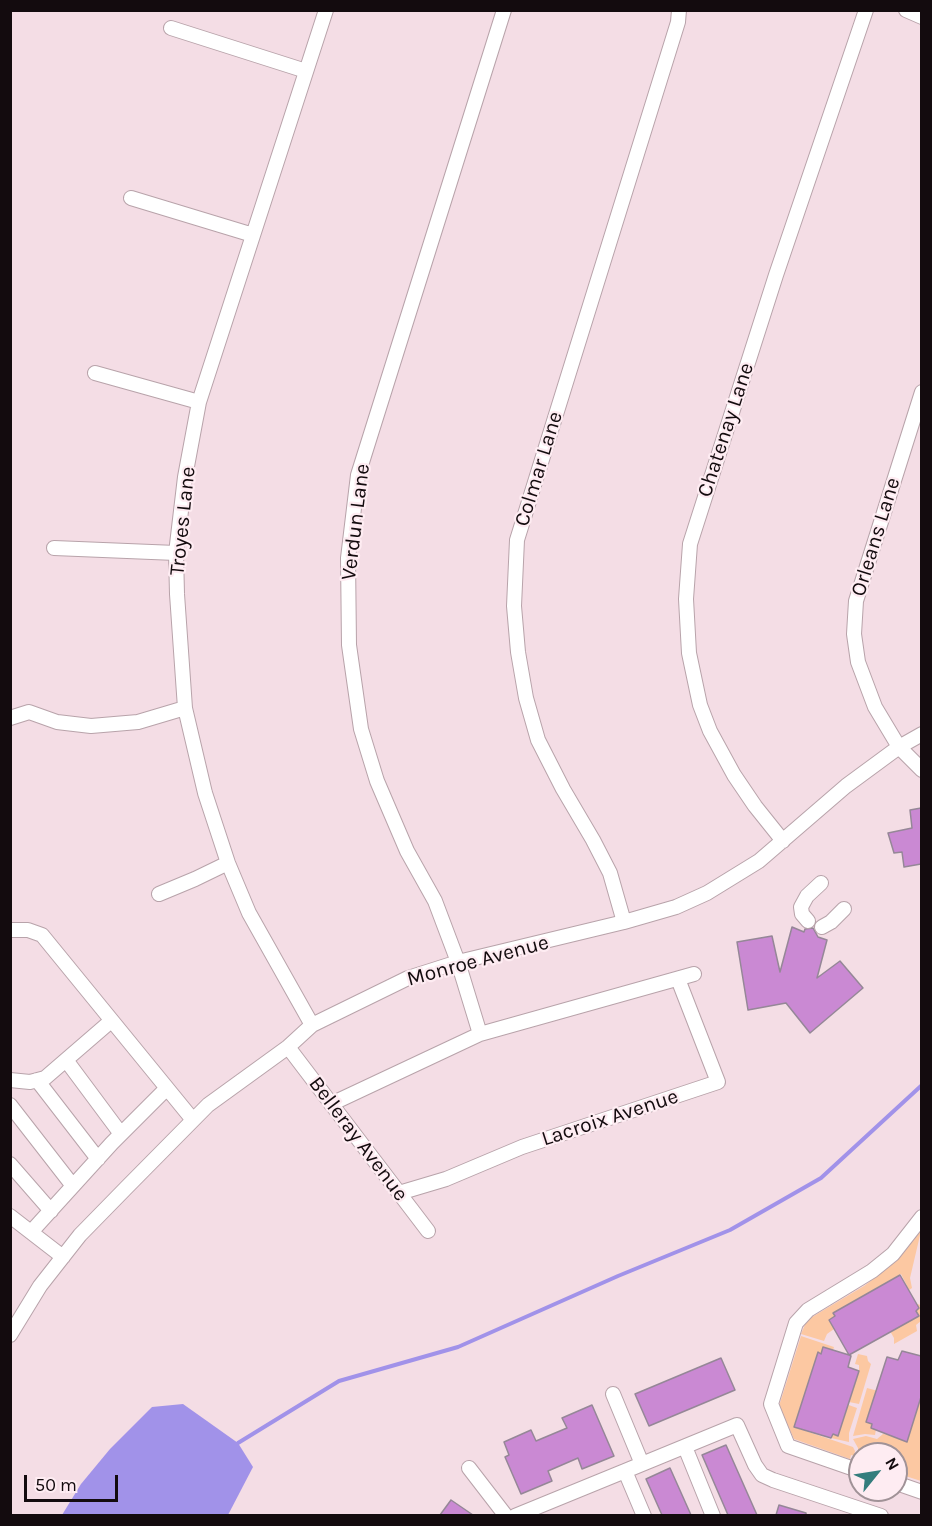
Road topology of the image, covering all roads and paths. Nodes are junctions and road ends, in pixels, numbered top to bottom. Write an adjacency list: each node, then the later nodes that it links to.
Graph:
1 (326, 10): 8 (street, Troyes Lane)
2 (504, 10): 30 (street, Verdun Lane)
3 (679, 10): 27 (street, Colmar Lane)
4 (866, 10): 21 (street, Chatenay Lane)
5 (906, 10): 6 (street)
6 (921, 17)
7 (171, 28): 8 (street)
8 (306, 71): 10 (street, Troyes Lane)
9 (130, 198): 10 (street)
10 (253, 235): 13 (street, Troyes Lane)
11 (95, 373): 13 (street)
12 (921, 392): 19 (street, Orleans Lane)
13 (199, 402): 15 (street, Troyes Lane)
14 (54, 548): 15 (street)
15 (176, 553): 16 (street, Troyes Lane)
16 (185, 708): 17 (street); 22 (street, Troyes Lane)
17 (10, 718)
18 (921, 734): 19 (street, Monroe Avenue)
19 (899, 747): 20 (street, Orleans Lane); 21 (street, Monroe Avenue)
20 (921, 770)
21 (783, 841): 27 (street, Monroe Avenue)
22 (228, 863): 24 (street); 34 (street, Troyes Lane)
23 (821, 883): 26 (street)
24 (159, 894)
25 (844, 909): 28 (street)
26 (808, 921)
27 (624, 922): 30 (street, Monroe Avenue)
28 (822, 927)
29 (10, 930): 33 (street)
30 (458, 962): 34 (street, Monroe Avenue); 35 (street, Verdun Lane)
31 (694, 974): 32 (street)
32 (678, 979): 35 (street); 48 (street, Lacroix Avenue)
33 (111, 1021): 37 (street); 40 (street)
34 (312, 1025): 36 (street, Monroe Avenue)
35 (480, 1034): 41 (street)
36 (288, 1047): 41 (street, Belleray Avenue); 43 (street, Monroe Avenue)
37 (66, 1060): 39 (street); 44 (street)
38 (10, 1080): 39 (street)
39 (37, 1080): 45 (street)
40 (166, 1089): 43 (street); 44 (street)
41 (331, 1104): 48 (street, Belleray Avenue)
42 (10, 1105): 47 (street)
43 (193, 1120): 54 (street, Monroe Avenue)
44 (121, 1134): 45 (street)
45 (98, 1159): 47 (street)
46 (10, 1164): 49 (street)
47 (74, 1186): 49 (street)
48 (399, 1193): 52 (street, Belleray Avenue)
49 (51, 1210): 53 (street)
50 (10, 1216): 53 (street)
51 (921, 1217): 59 (street)
52 (428, 1231)
53 (32, 1232): 54 (street)
54 (63, 1257): 55 (street, Monroe Avenue)
55 (10, 1335)
56 (613, 1394): 58 (street)
57 (685, 1447): 58 (street); 65 (street); 66 (street)
58 (642, 1464): 61 (street)
59 (848, 1467)
60 (469, 1468): 62 (street)
61 (625, 1471): 63 (street); 64 (street)
62 (506, 1515)
63 (515, 1515)
64 (644, 1515)
65 (713, 1515)
66 (881, 1515)

